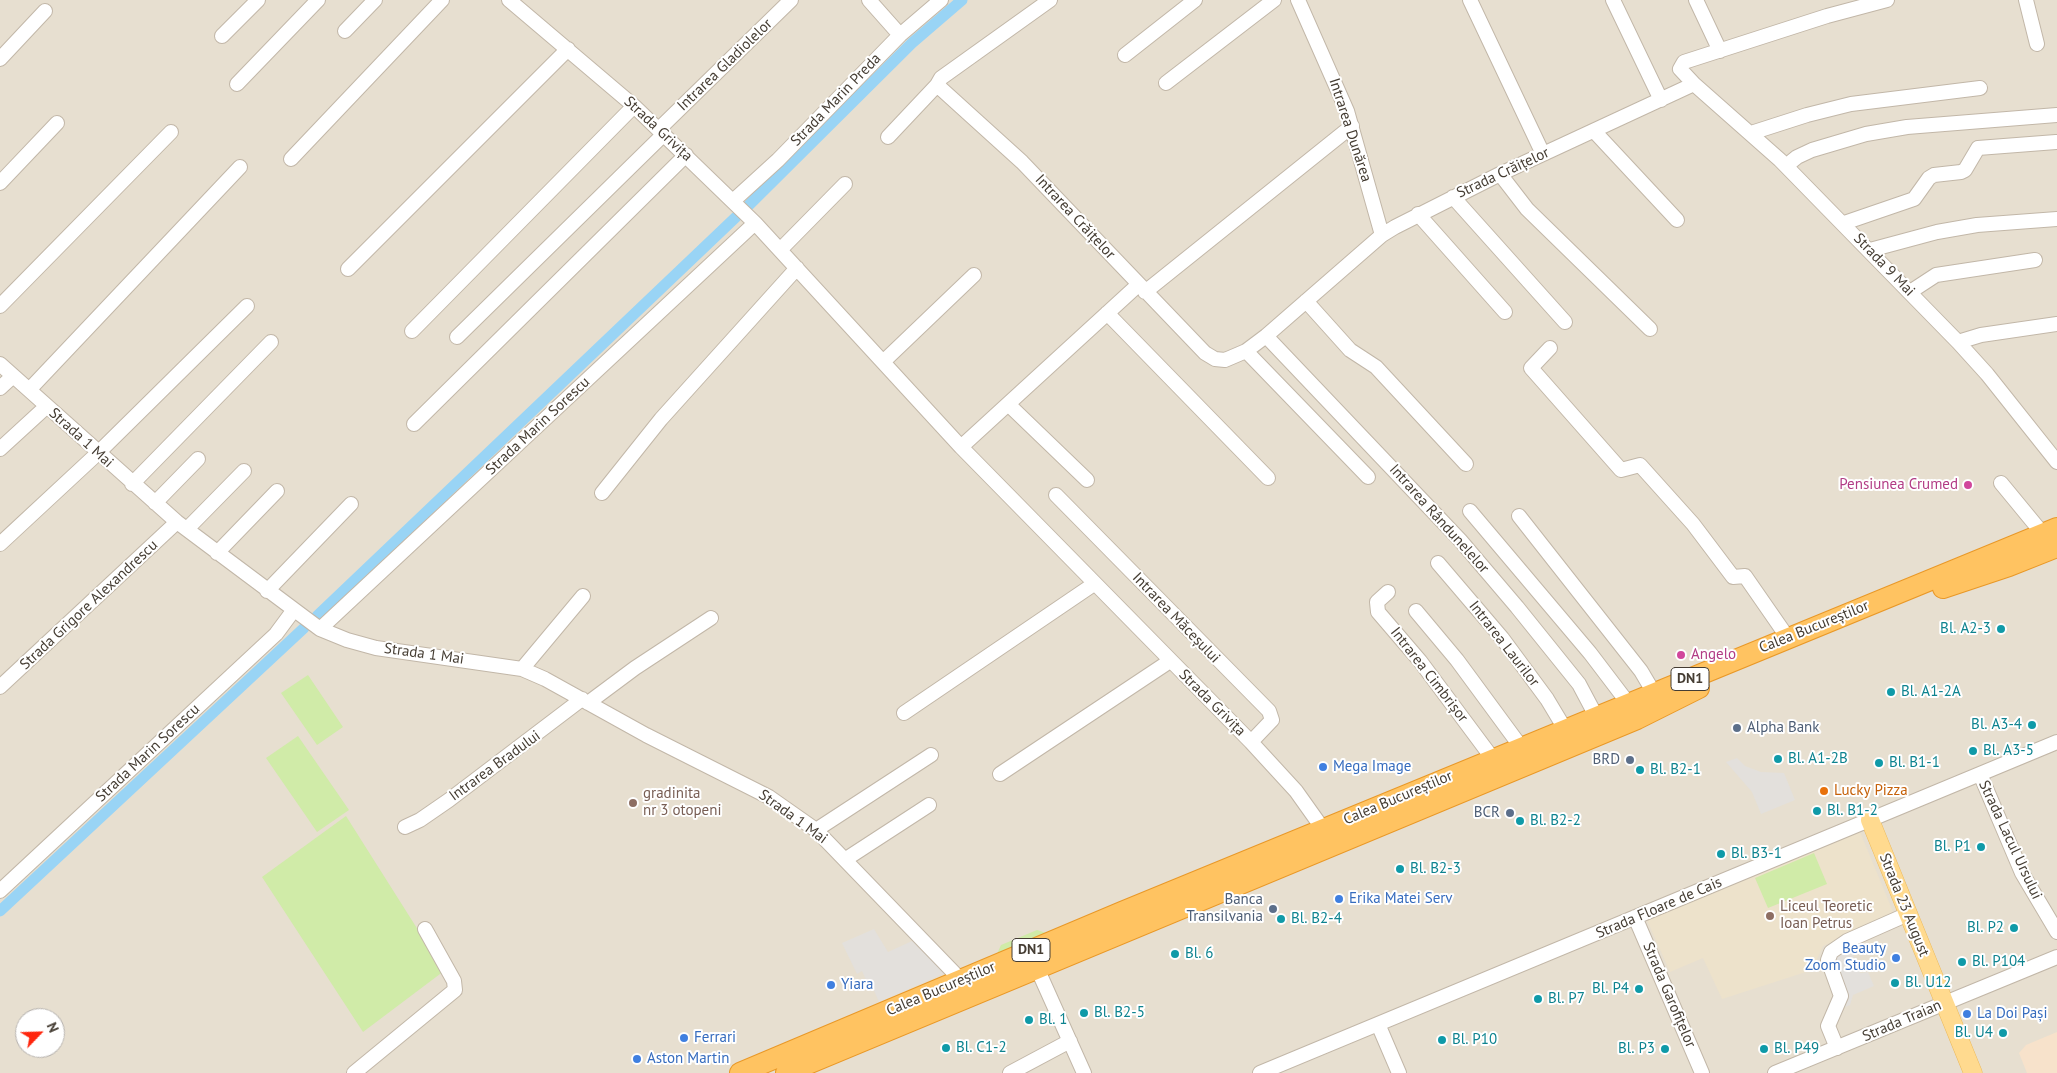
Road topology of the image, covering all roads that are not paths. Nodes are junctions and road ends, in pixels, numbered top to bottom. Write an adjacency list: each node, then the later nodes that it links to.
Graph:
1 (258, 0): 22 (street)
2 (318, 0): 29 (street)
3 (375, 0): 20 (street)
4 (442, 0): 46 (street)
5 (509, 0): 24 (street, Strada Grivița)
6 (791, 0): 38 (street, Intrarea Gladiolelor)
7 (869, 0): 21 (street)
8 (941, 0): 18 (street, Strada Marin Preda)
9 (1050, 0): 31 (street)
10 (1195, 0): 26 (street)
11 (1274, 0): 28 (street)
12 (1298, 0): 37 (street, Intrarea Dunărea)
13 (1470, 0): 44 (street)
14 (1613, 0): 33 (street)
15 (1696, 0): 25 (street)
16 (1888, 0): 25 (street)
17 (2026, 0): 23 (street)
18 (925, 6): 21 (street, Strada Marin Preda)
19 (45, 11): 27 (street)
20 (345, 31)
21 (900, 34): 53 (street, Strada Marin Preda)
22 (222, 36)
23 (2036, 44)
24 (568, 49): 34 (street, Strada Grivița); 64 (street)
25 (1720, 51): 30 (street)
26 (1125, 55)
27 (0, 59)
28 (1166, 83)
29 (236, 84)
30 (1694, 84): 33 (street, Strada Crăițelor); 41 (street, Strada 9 Mai)
31 (938, 85): 42 (street); 66 (street, Intrarea Crăițelor)
32 (1980, 88): 41 (street)
33 (1661, 100): 40 (street, Strada Crăițelor)
34 (634, 106): 38 (street, Strada Grivița); 76 (street)
35 (2057, 114): 47 (street)
36 (57, 123): 50 (street)
37 (1352, 126): 59 (street, Intrarea Dunărea); 66 (street)
38 (662, 131): 45 (street, Strada Grivița); 78 (street, Intrarea Gladiolelor)
39 (171, 132): 69 (street)
40 (1594, 132): 44 (street, Strada Crăițelor); 56 (street)
41 (1751, 133): 47 (street, Strada 9 Mai)
42 (888, 137)
43 (2056, 142): 58 (street)
44 (1543, 154): 49 (street, Strada Crăițelor)
45 (686, 155): 53 (street, Strada Grivița); 90 (street)
46 (291, 159)
47 (1786, 166): 58 (street, Strada 9 Mai)
48 (240, 167): 87 (street)
49 (1500, 174): 52 (street, Strada Crăițelor); 75 (street)
50 (0, 183)
51 (845, 184): 60 (street)
52 (1453, 197): 54 (street, Strada Crăițelor); 73 (street)
53 (733, 201): 57 (street, Strada Grivița)
54 (1418, 214): 59 (street, Strada Crăițelor); 71 (street)
55 (2057, 219): 61 (street)
56 (1677, 220)
57 (755, 223): 60 (street, Strada Grivița); 122 (street, Strada Marin Sorescu)
58 (1844, 223): 61 (street, Strada 9 Mai)
59 (1382, 235): 68 (street, Strada Crăițelor)
60 (780, 250): 63 (street, Strada Grivița)
61 (1870, 250): 67 (street, Strada 9 Mai)
62 (2035, 260): 67 (street)
63 (797, 268): 83 (street, Strada Grivița); 104 (street)
64 (348, 269)
65 (974, 276): 83 (street)
66 (1142, 289): 72 (street); 82 (street, Strada Crăițelor)
67 (1910, 292): 80 (street, Strada 9 Mai)
68 (1306, 301): 77 (street, Strada Crăițelor); 96 (street)
69 (0, 306)
70 (247, 306): 93 (street)
71 (1505, 312)
72 (1107, 314): 88 (street); 98 (street)
73 (1565, 322)
74 (2057, 324): 80 (street)
75 (1650, 328)
76 (412, 331)
77 (1266, 336): 82 (street, Strada Crăițelor); 131 (street, Intrarea Rândunelelor)
78 (457, 337)
79 (271, 342): 102 (street)
80 (1958, 342): 95 (street, Strada 9 Mai)
81 (1550, 348): 123 (street)
82 (1246, 350): 99 (street)
83 (883, 362): 91 (street, Strada Grivița)
84 (0, 364): 85 (street, Strada 1 Mai)
85 (13, 376): 86 (street); 87 (street, Strada 1 Mai)
86 (0, 388)
87 (28, 390): 89 (street, Strada 1 Mai)
88 (1008, 404): 91 (street); 100 (street)
89 (47, 406): 92 (street); 93 (street, Strada 1 Mai)
90 (414, 424)
91 (961, 447): 115 (street, Strada Grivița)
92 (0, 449)
93 (98, 453): 102 (street, Strada 1 Mai); 112 (street)
94 (198, 459): 106 (street)
95 (2057, 462)
96 (1466, 464)
97 (244, 471): 110 (street)
98 (1268, 478)
99 (1368, 478)
100 (1087, 480)
101 (2001, 483): 111 (street)
102 (132, 484): 106 (street, Strada 1 Mai)
103 (277, 491): 113 (street)
104 (602, 493)
105 (1056, 495): 133 (street, Intrarea Măceșului)
106 (155, 503): 110 (street, Strada 1 Mai)
107 (351, 504): 116 (street)
108 (1470, 511): 129 (street)
109 (1519, 516): 127 (street)
110 (182, 526): 113 (street, Strada 1 Mai); 126 (street, Strada Grigore Alexandrescu)
111 (2052, 536): 123 (highway, Calea Bucureștilor / DN1); 152 (highway, Calea Bucureștilor / DN1)
112 (0, 544)
113 (217, 553): 116 (street, Strada 1 Mai)
114 (1438, 563): 132 (street, Intrarea Laurilor)
115 (1094, 584): 124 (street, Strada Grivița); 130 (street)
116 (267, 591): 119 (street, Strada 1 Mai)
117 (1388, 592): 137 (street, Intrarea Cimbrișor)
118 (583, 596): 125 (street)
119 (293, 611): 122 (street, Strada 1 Mai); 146 (street, Strada Marin Sorescu)
120 (1416, 611): 135 (street)
121 (711, 618): 128 (street)
122 (320, 629): 125 (street, Strada 1 Mai)
123 (1788, 638): 127 (highway, Calea Bucureștilor / DN1)
124 (1170, 661): 133 (street, Strada Grivița); 138 (street)
125 (522, 669): 128 (street, Strada 1 Mai)
126 (0, 687)
127 (1654, 692): 129 (highway, Calea Bucureștilor / DN1)
128 (585, 701): 142 (street, Intrarea Bradului); 144 (street, Strada 1 Mai)
129 (1628, 703): 131 (highway, Calea Bucureștilor / DN1)
130 (904, 713)
131 (1596, 716): 132 (highway, Calea Bucureștilor / DN1)
132 (1564, 729): 135 (highway, Calea Bucureștilor / DN1)
133 (1251, 742): 143 (street, Strada Grivița)
134 (2057, 742): 139 (street, Strada Floare de Cais)
135 (1522, 747): 137 (highway, Calea Bucureștilor / DN1)
136 (930, 755): 144 (street)
137 (1493, 759): 143 (highway, Calea Bucureștilor / DN1)
138 (1000, 774)
139 (1980, 774): 141 (street, Strada Floare de Cais); 150 (street, Strada Lacul Ursului)
140 (929, 805): 145 (street)
141 (1870, 820): 147 (main road, Strada 23 August); 148 (street, Strada Floare de Cais)
142 (405, 827)
143 (1323, 829): 153 (highway, Calea Bucureștilor / DN1)
144 (816, 830): 145 (street, Strada 1 Mai)
145 (846, 859): 153 (street, Strada 1 Mai)
146 (0, 891)
147 (1908, 914): 154 (main road, Strada 23 August); 157 (street)
148 (1636, 918): 155 (street, Strada Floare de Cais); 165 (street, Strada Garofițelor)
149 (425, 929): 159 (street)
150 (2057, 932)
151 (2057, 957): 154 (street, Strada Traian)
152 (1037, 968): 156 (street); 161 (highway, Calea Bucureștilor / DN1)
153 (961, 980): 160 (highway, Calea Bucureștilor / DN1)
154 (1944, 1003): 157 (street, Strada Traian); 167 (main road, Strada 23 August)
155 (1378, 1024): 158 (street, Strada Floare de Cais); 164 (street)
156 (1070, 1041): 162 (street); 163 (street)
157 (1837, 1048): 166 (street, Strada Traian)
158 (1266, 1072)
159 (354, 1073)
160 (740, 1073)
161 (786, 1073)
162 (1010, 1073)
163 (1084, 1073)
164 (1400, 1073)
165 (1702, 1073)
166 (1775, 1073)
167 (1973, 1073)

